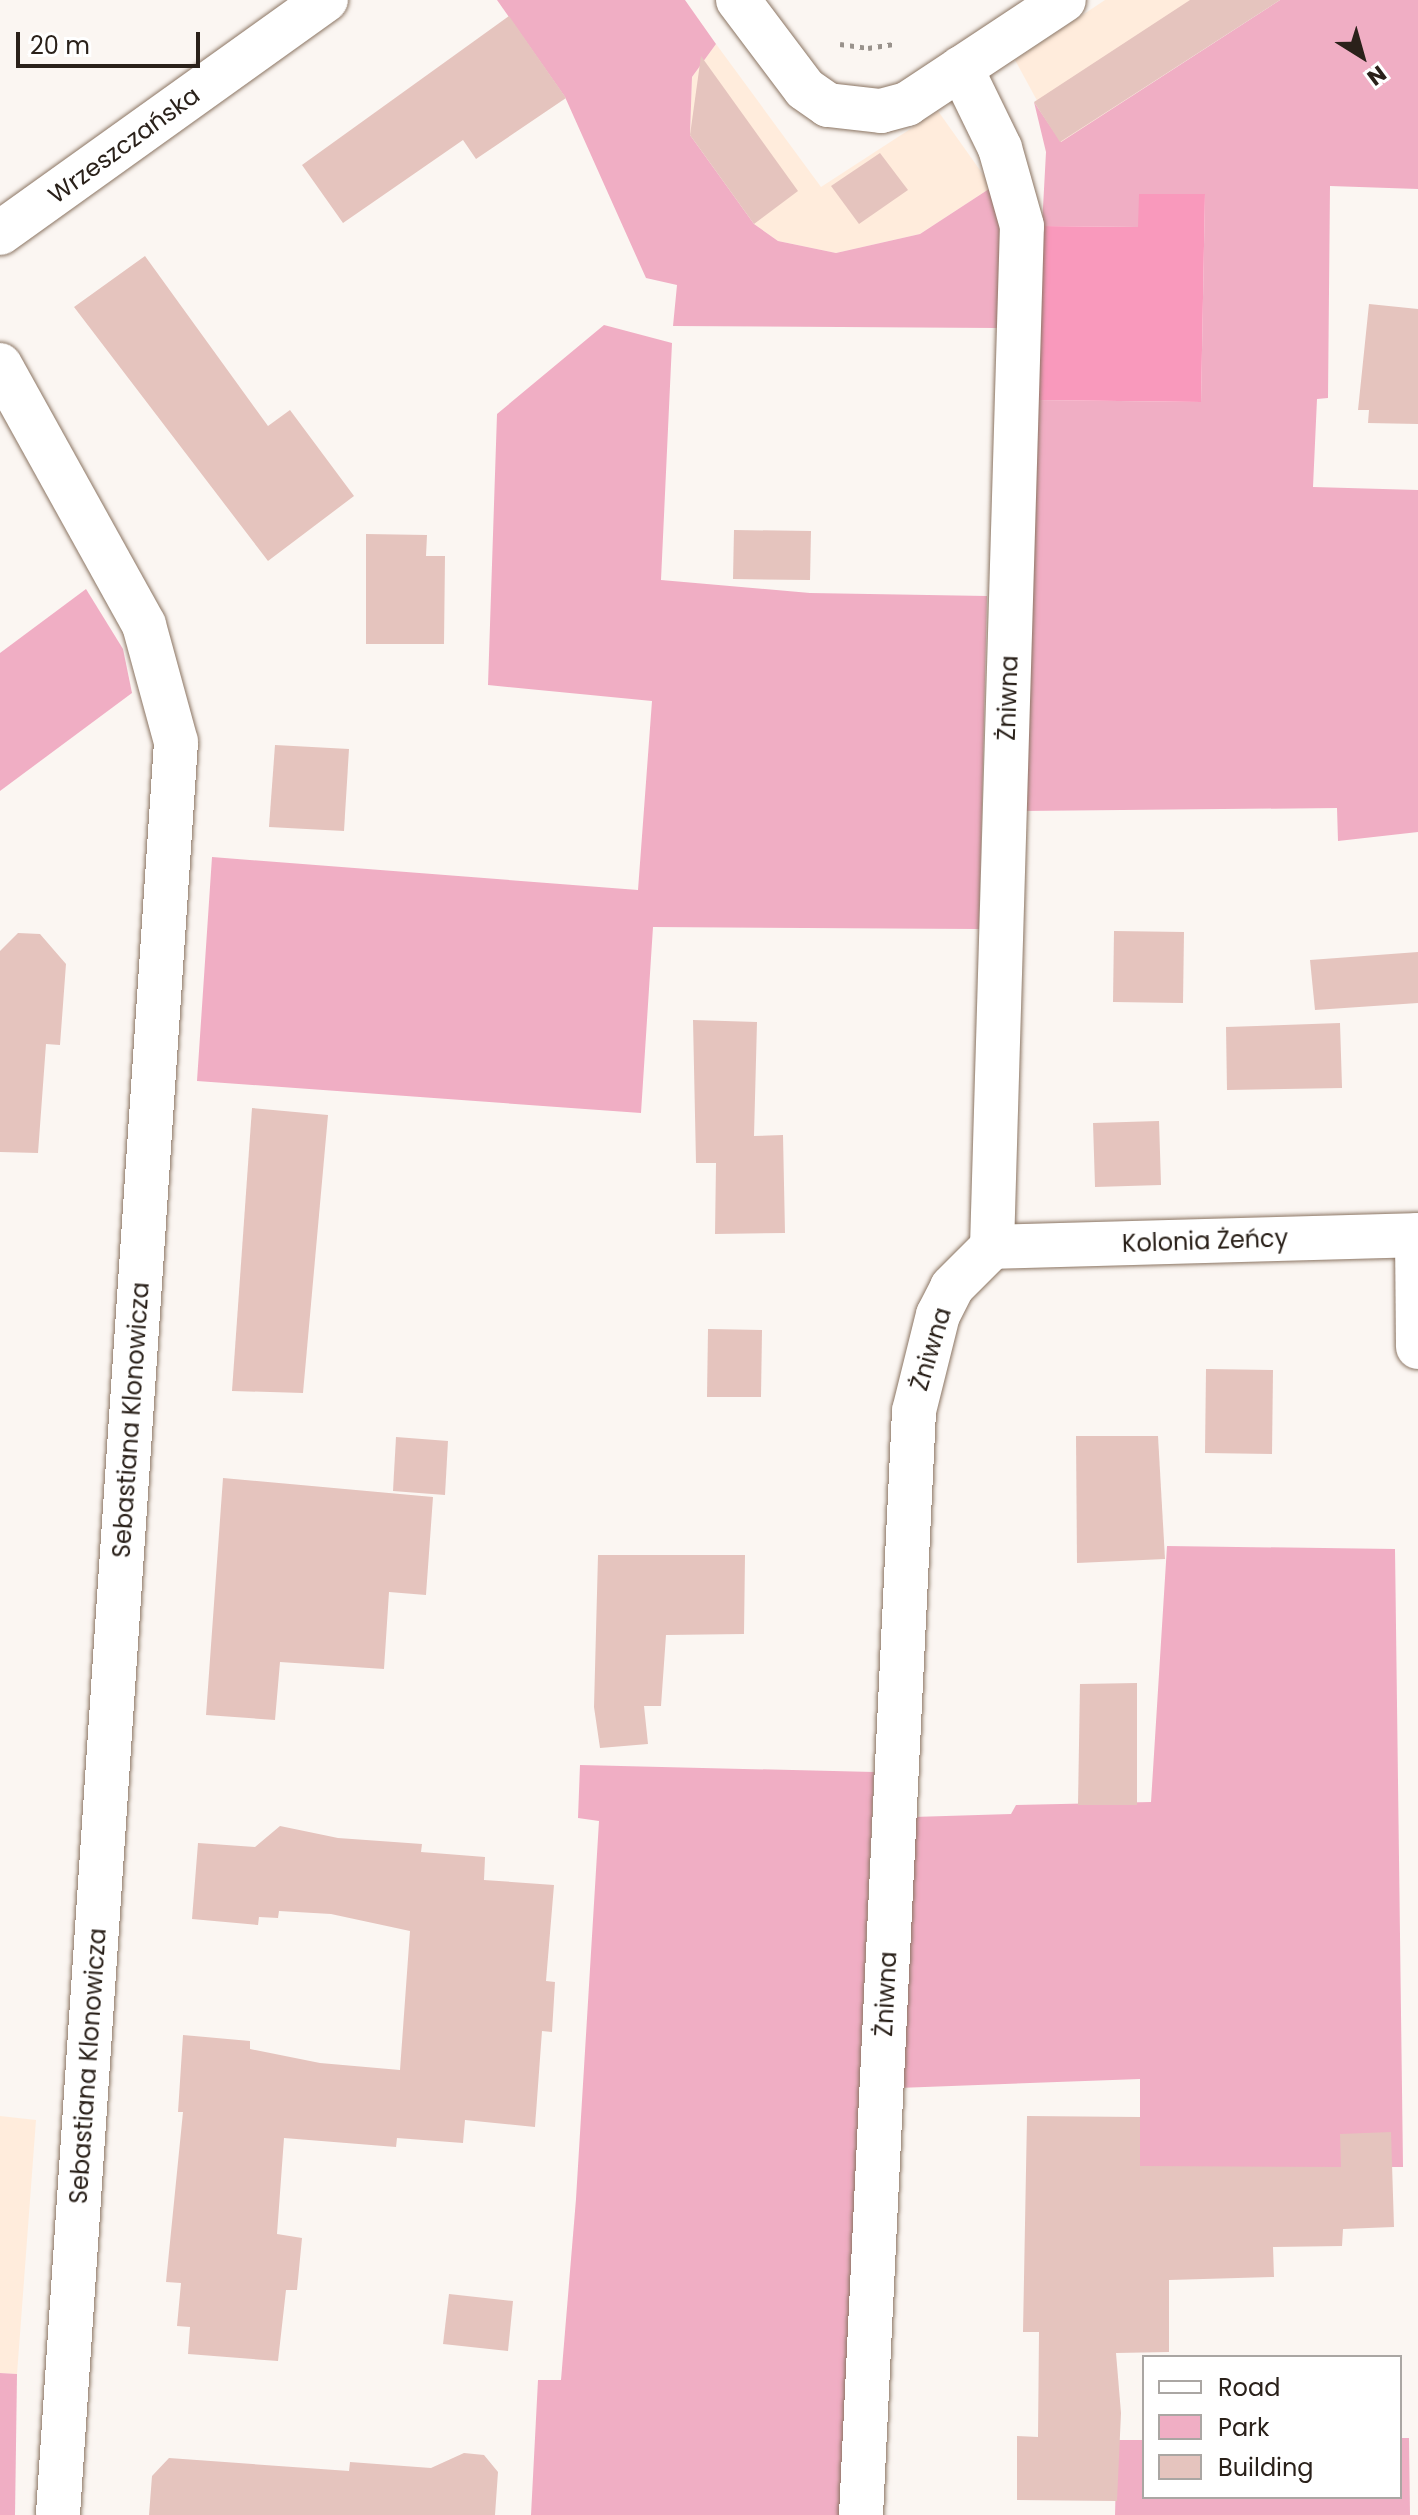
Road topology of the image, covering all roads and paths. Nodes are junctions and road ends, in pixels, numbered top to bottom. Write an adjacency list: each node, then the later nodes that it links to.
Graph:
1 (326, 0): 7 (street, Wrzeszczańska)
2 (738, 0): 6 (street)
3 (1064, 0): 6 (street)
4 (908, 42): 5 (path)
5 (830, 43)
6 (961, 68): 10 (street, Żniwna)
7 (0, 233)
8 (0, 365): 12 (street, Sebastiana Klonowicza)
9 (1417, 1235): 10 (street, Kolonia Żeńcy); 11 (street)
10 (992, 1247): 13 (street, Żniwna)
11 (1418, 1347)
12 (58, 2515)
13 (861, 2515)

